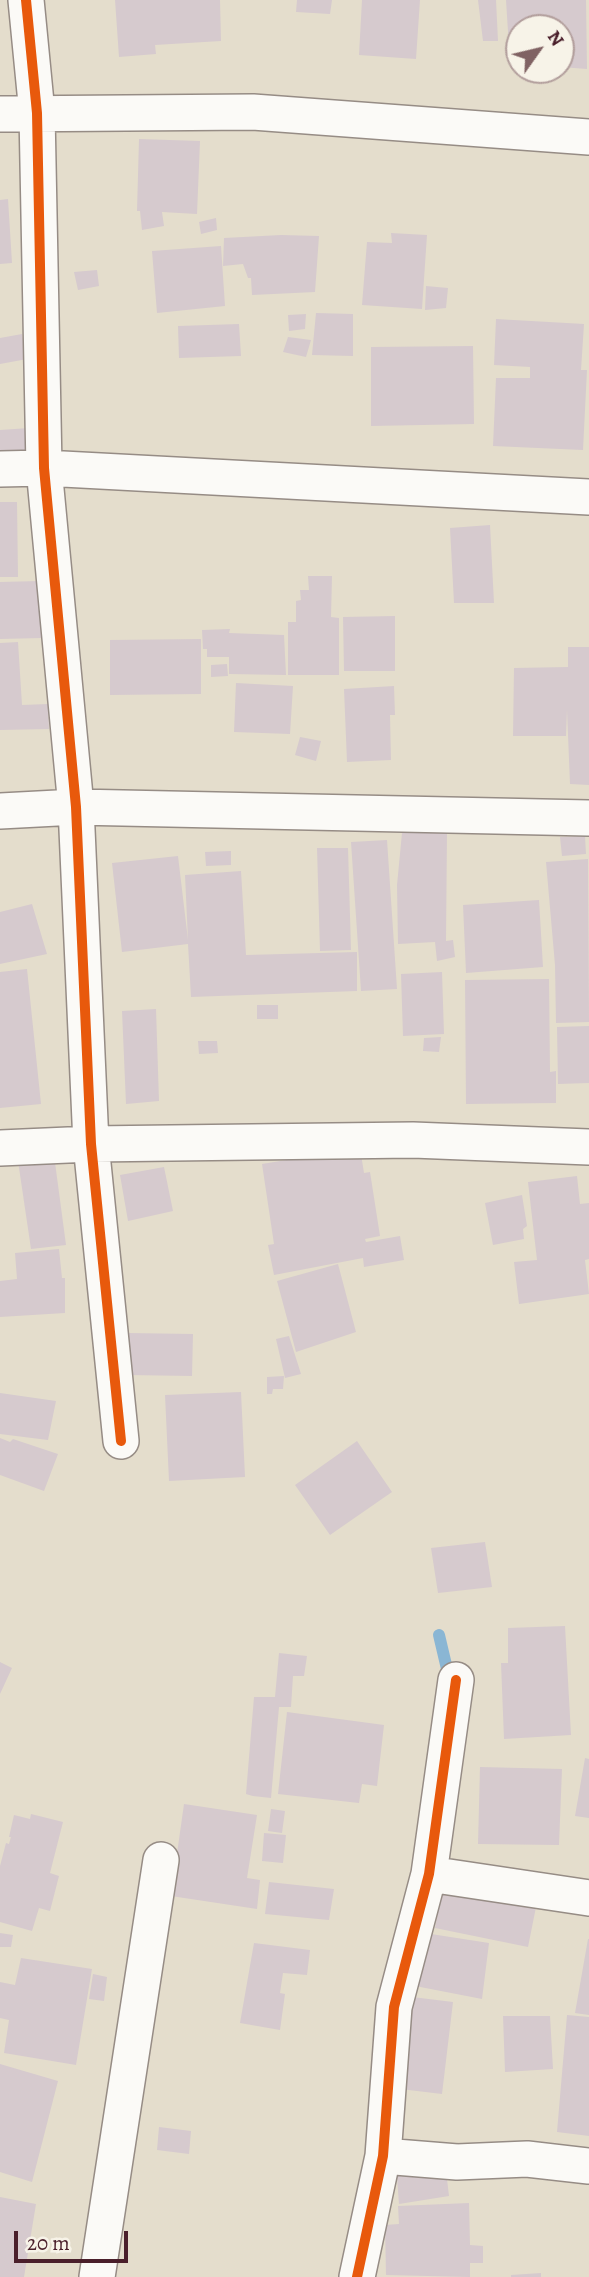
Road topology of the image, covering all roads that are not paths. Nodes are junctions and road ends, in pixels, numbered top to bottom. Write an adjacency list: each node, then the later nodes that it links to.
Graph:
1 (26, 0): 2 (street)
2 (37, 113): 3 (street); 4 (street); 5 (street)
3 (0, 114)
4 (589, 137)
5 (44, 468): 6 (street); 7 (street); 8 (street)
6 (0, 469)
7 (589, 497)
8 (76, 807): 9 (street); 10 (street); 11 (street)
9 (0, 811)
10 (589, 818)
11 (91, 1144): 12 (street); 13 (street); 14 (street)
12 (589, 1147)
13 (0, 1148)
14 (121, 1441)
15 (456, 1680): 17 (street)
16 (161, 1860): 21 (street)
17 (429, 1874): 18 (street); 19 (street)
18 (589, 1898)
19 (383, 2156): 20 (street); 22 (street)
20 (589, 2166)
21 (97, 2277)
22 (357, 2277)

